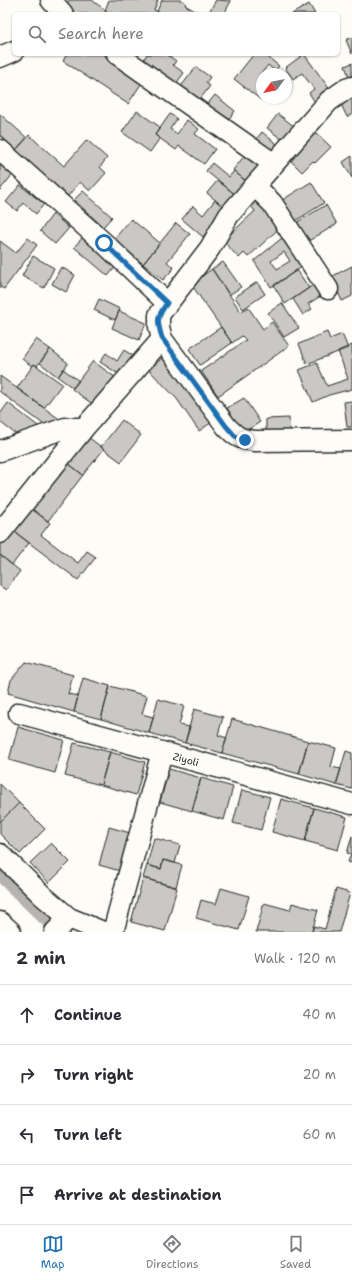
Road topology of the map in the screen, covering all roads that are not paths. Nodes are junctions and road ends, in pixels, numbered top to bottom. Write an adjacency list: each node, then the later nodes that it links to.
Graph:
1 (51, 0): 2 (street)
2 (60, 12)
3 (12, 52): 5 (street)
4 (120, 56): 8 (street)
5 (0, 57)
6 (352, 87): 8 (street)
7 (0, 150): 11 (street)
8 (274, 164): 9 (street)
9 (254, 186): 10 (street); 11 (street)
10 (328, 289)
11 (167, 303): 12 (street)
12 (162, 338): 13 (street); 14 (street)
13 (84, 428): 15 (street); 16 (street)
14 (352, 440)
15 (0, 451)
16 (0, 533)
17 (19, 713): 18 (street, Ziyoli)
18 (162, 752): 19 (street, Ziyoli); 25 (street)
19 (352, 804)
20 (0, 854): 22 (street)
21 (0, 922): 23 (street)
22 (61, 925): 24 (street)
23 (11, 932)
24 (103, 932)
25 (114, 932)

